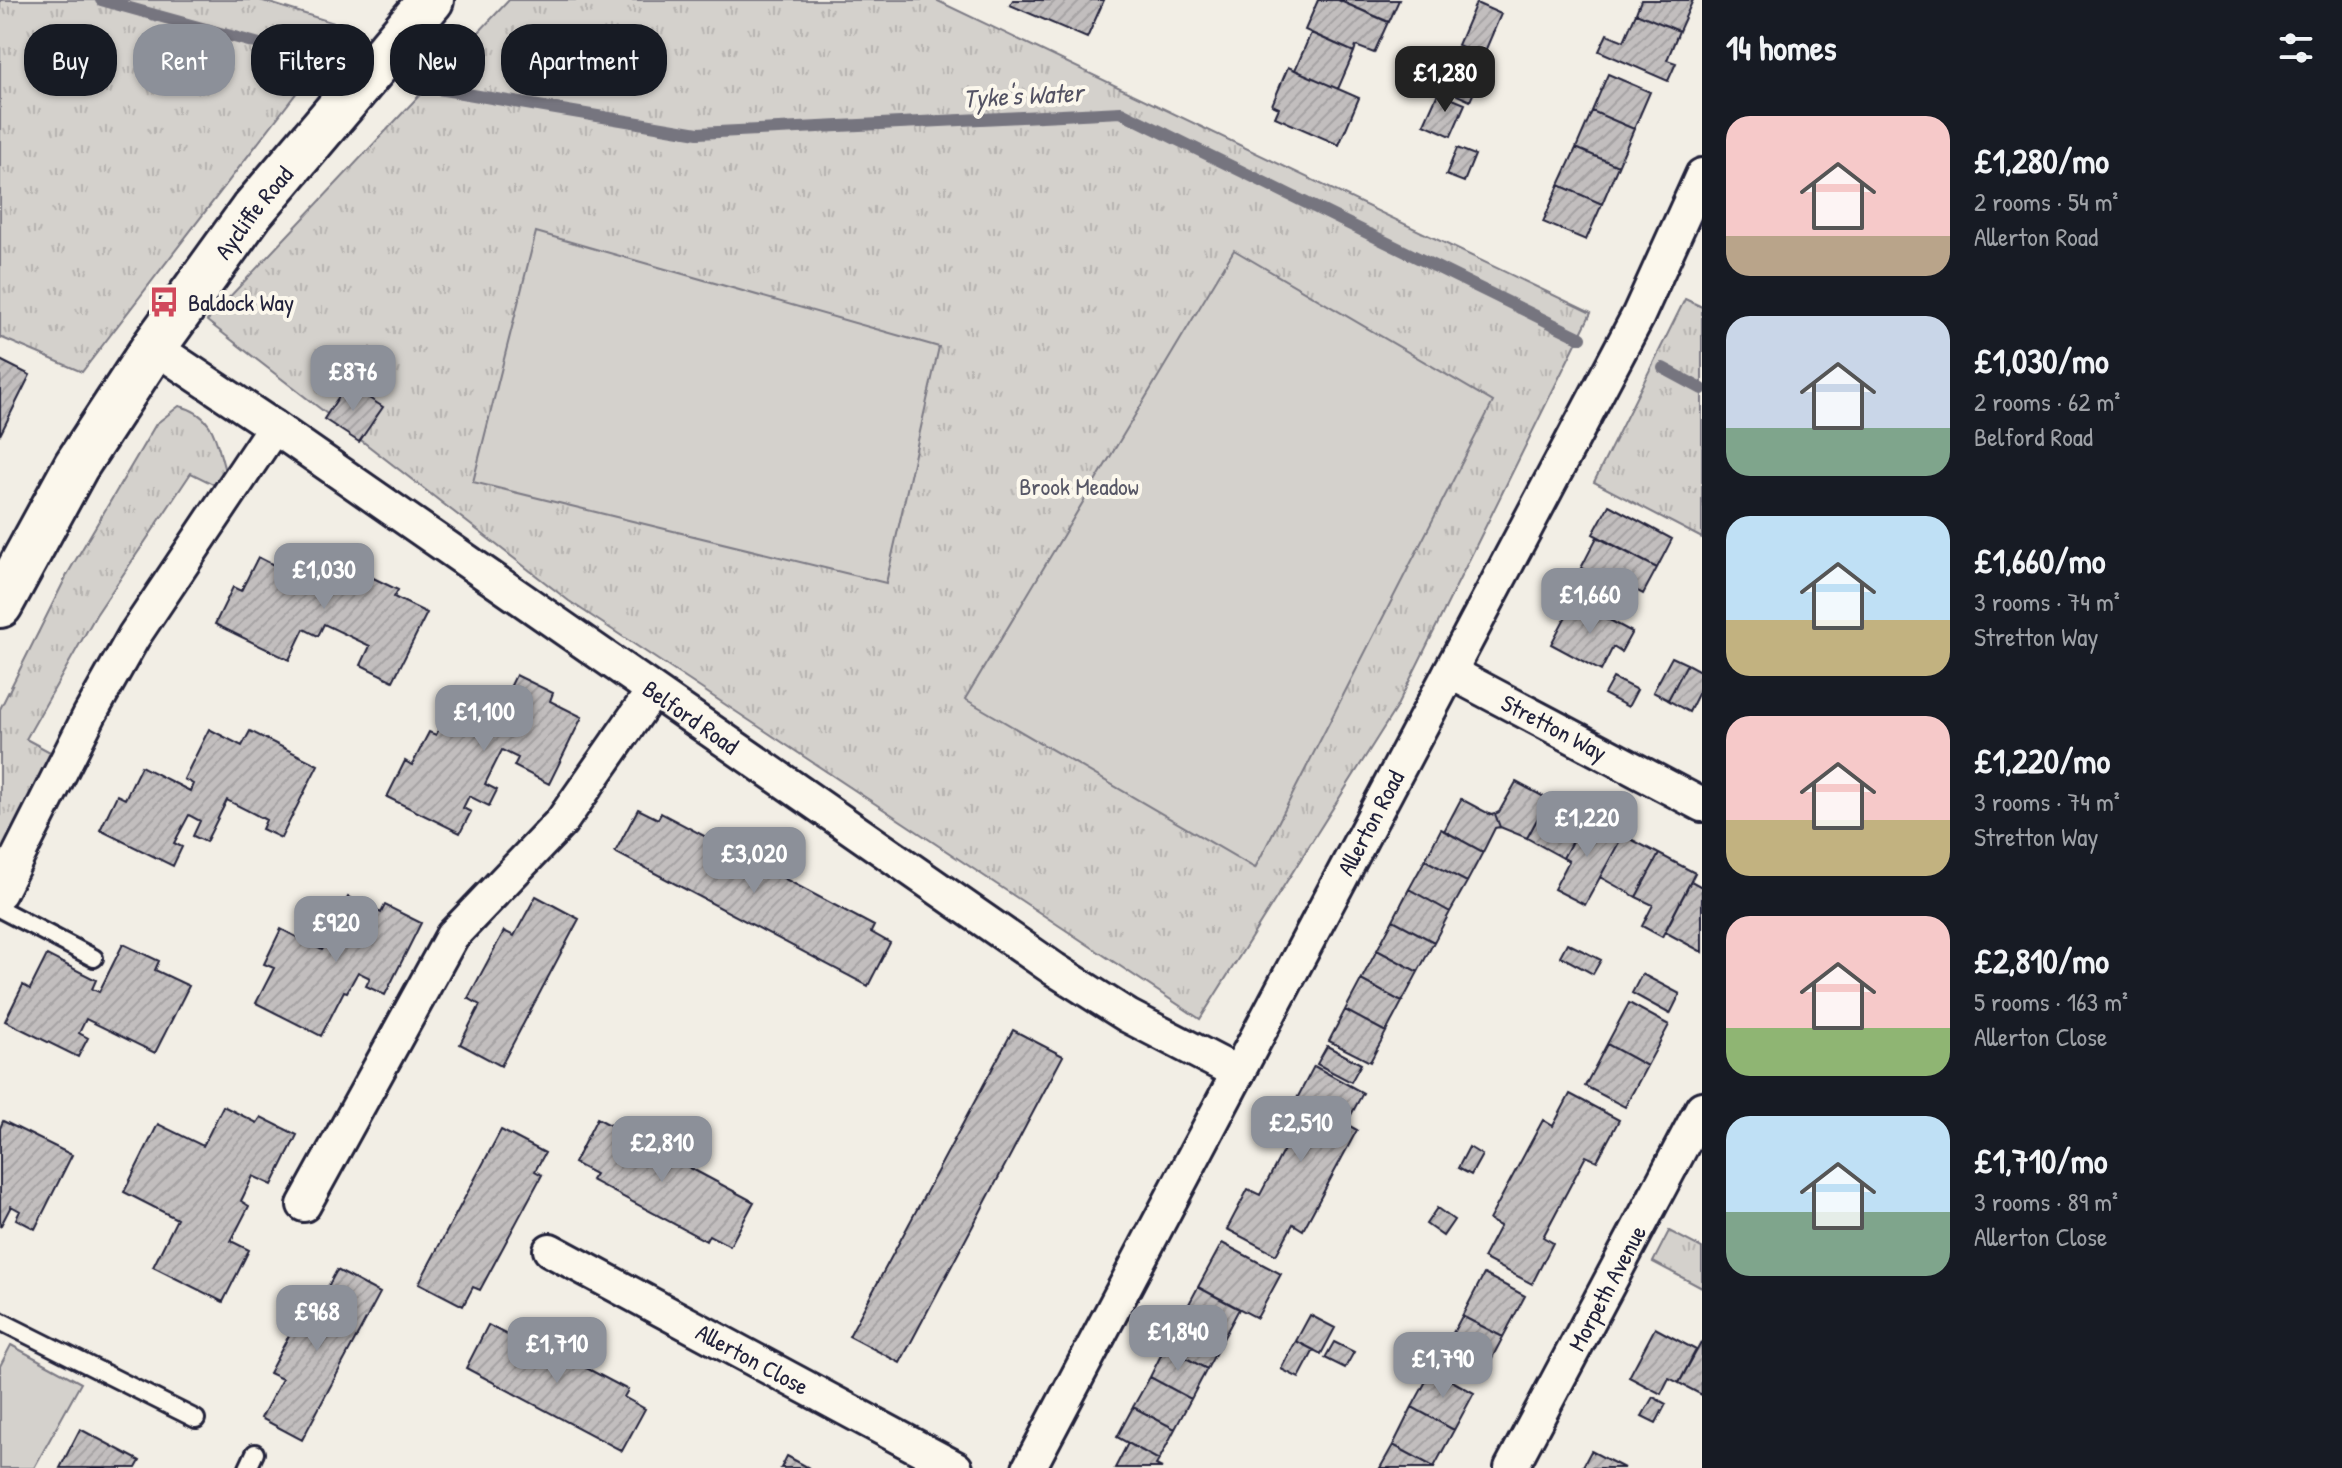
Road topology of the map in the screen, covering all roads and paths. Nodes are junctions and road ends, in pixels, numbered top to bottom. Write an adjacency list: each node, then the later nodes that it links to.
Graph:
1 (431, 0): 3 (street, Aycliffe Road)
2 (1702, 175): 6 (street, Allerton Road)
3 (154, 347): 4 (street, Belford Road); 5 (street, Aycliffe Road)
4 (274, 427): 7 (street, Belford Road); 9 (street)
5 (0, 604)
6 (1450, 672): 8 (street, Stretton Way); 12 (street, Allerton Road)
7 (652, 692): 12 (street, Belford Road); 14 (street)
8 (1702, 805)
9 (0, 892)
10 (0, 909): 11 (lane)
11 (94, 958)
12 (1238, 1073): 19 (street, Allerton Road)
13 (1702, 1108): 20 (street, Morpeth Avenue)
14 (304, 1205)
15 (550, 1250): 18 (street, Allerton Close)
16 (0, 1321): 17 (lane)
17 (196, 1419)
18 (956, 1468)
19 (1029, 1468)
20 (1511, 1468)

